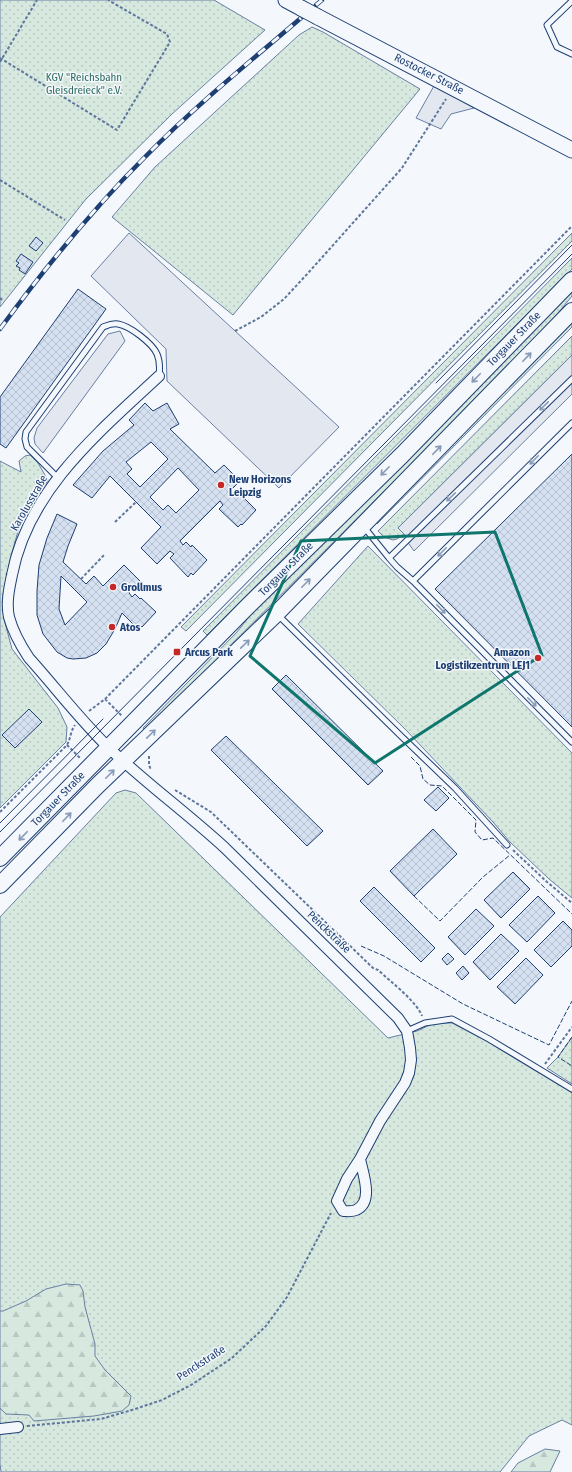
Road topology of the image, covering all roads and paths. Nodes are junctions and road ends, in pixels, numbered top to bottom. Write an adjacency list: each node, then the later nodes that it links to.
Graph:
1 (37, 0): 6 (path)
2 (108, 0): 6 (path)
3 (286, 0): 7 (main road, Rostocker Straße, bridge)
4 (572, 1): 5 (lane)
5 (572, 54)
6 (0, 60)
7 (454, 86): 8 (main road, Rostocker Straße); 14 (path)
8 (572, 150)
9 (0, 180): 10 (path)
10 (64, 220)
11 (572, 226): 27 (path)
12 (572, 280): 29 (main road, Torgauer Straße, one-way to 29)
13 (572, 311): 21 (main road, Torgauer Straße, one-way to 13)
14 (235, 331)
15 (159, 376): 18 (street, Karolusstraße); 18 (lane)
16 (572, 379): 23 (lane, one-way to 23)
17 (572, 423): 25 (lane, one-way to 25)
18 (58, 478): 27 (street, Karolusstraße)
19 (136, 502): 20 (path)
20 (115, 522)
21 (363, 526): 23 (lane); 26 (main road, Torgauer Straße, one-way to 21)
22 (105, 554): 24 (path)
23 (389, 558): 25 (lane)
24 (81, 580)
25 (414, 581): 28 (lane, one-way to 28)
26 (277, 613): 31 (main road, Torgauer Straße, one-way to 26); 35 (lane)
27 (82, 718): 29 (street, Karolusstraße); 34 (path)
28 (572, 742)
29 (109, 748): 31 (street, Karolusstraße); 36 (main road, Torgauer Straße, one-way to 36)
30 (149, 756): 32 (path)
31 (123, 761): 37 (main road, Torgauer Straße, one-way to 31); 41 (street, Penckstraße)
32 (151, 771)
33 (175, 790): 39 (path)
34 (0, 812)
35 (507, 845): 38 (path)
36 (0, 858)
37 (0, 885)
38 (572, 903)
39 (425, 1022): 41 (lane); 42 (lane)
40 (572, 1027): 42 (path)
41 (407, 1031): 44 (street, Penckstraße)
42 (540, 1070): 43 (lane)
43 (572, 1089)
44 (360, 1159): 45 (street, Penckstraße); 45 (street)
45 (338, 1201): 46 (path, Penckstraße)
46 (18, 1427): 47 (street)
47 (0, 1429)

